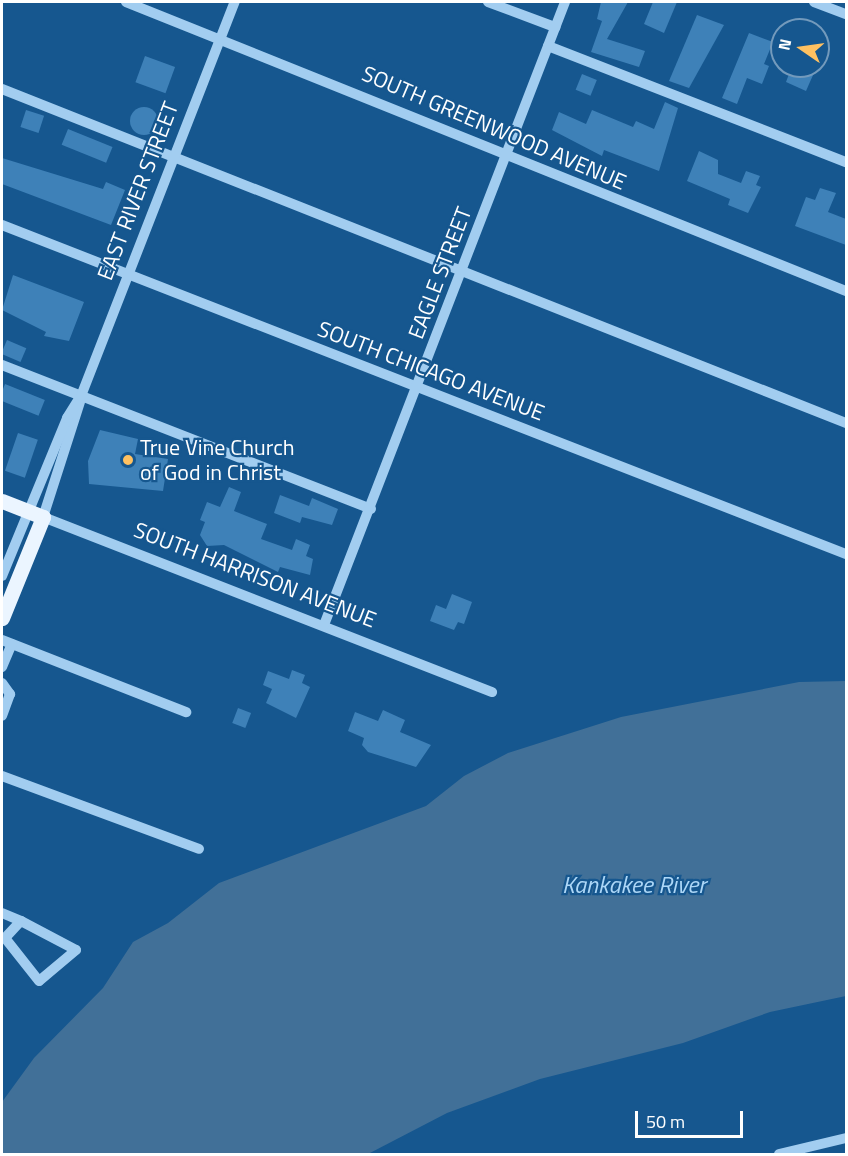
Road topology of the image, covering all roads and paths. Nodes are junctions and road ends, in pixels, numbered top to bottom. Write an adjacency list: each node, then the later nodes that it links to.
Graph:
1 (126, 2): 8 (street, SOUTH GREENWOOD AVENUE)
2 (235, 2): 8 (street, EAST RIVER STREET)
3 (488, 2): 7 (street)
4 (565, 2): 7 (street, EAGLE STREET)
5 (814, 2): 6 (street)
6 (846, 14)
7 (555, 27): 9 (street, EAGLE STREET)
8 (220, 39): 11 (street, EAST RIVER STREET); 12 (street, SOUTH GREENWOOD AVENUE)
9 (548, 45): 12 (street, EAGLE STREET); 13 (street)
10 (2, 89): 11 (street)
11 (175, 157): 15 (street); 16 (street, EAST RIVER STREET)
12 (505, 157): 15 (street, EAGLE STREET); 17 (street, SOUTH GREENWOOD AVENUE)
13 (846, 162)
14 (2, 225): 16 (street, SOUTH CHICAGO AVENUE)
15 (461, 273): 19 (street, EAGLE STREET); 21 (street)
16 (130, 275): 19 (street, SOUTH CHICAGO AVENUE); 20 (street, EAST RIVER STREET)
17 (846, 291)
18 (2, 365): 20 (street)
19 (418, 387): 23 (street, EAGLE STREET); 26 (street, SOUTH CHICAGO AVENUE)
20 (81, 396): 23 (street); 24 (street, EAST RIVER STREET); 25 (street, EAST RIVER STREET)
21 (846, 423)
22 (2, 501): 24 (main road, SOUTH HARRISON AVENUE)
23 (371, 508): 29 (street, EAGLE STREET)
24 (27, 511): 25 (main road, SOUTH HARRISON AVENUE); 27 (street, EAST RIVER STREET)
25 (43, 517): 28 (main road, EAST RIVER STREET); 29 (street, SOUTH HARRISON AVENUE)
26 (846, 554)
27 (2, 576)
28 (2, 618)
29 (324, 625): 33 (street, SOUTH HARRISON AVENUE)
30 (7, 642): 31 (street); 34 (street)
31 (2, 667)
32 (2, 683): 35 (street)
33 (492, 692)
34 (186, 712)
35 (2, 716)
36 (2, 776): 37 (street)
37 (199, 849)
38 (2, 913): 39 (street)
39 (21, 921): 39 (street)
40 (846, 1138): 41 (street)
41 (779, 1155)

